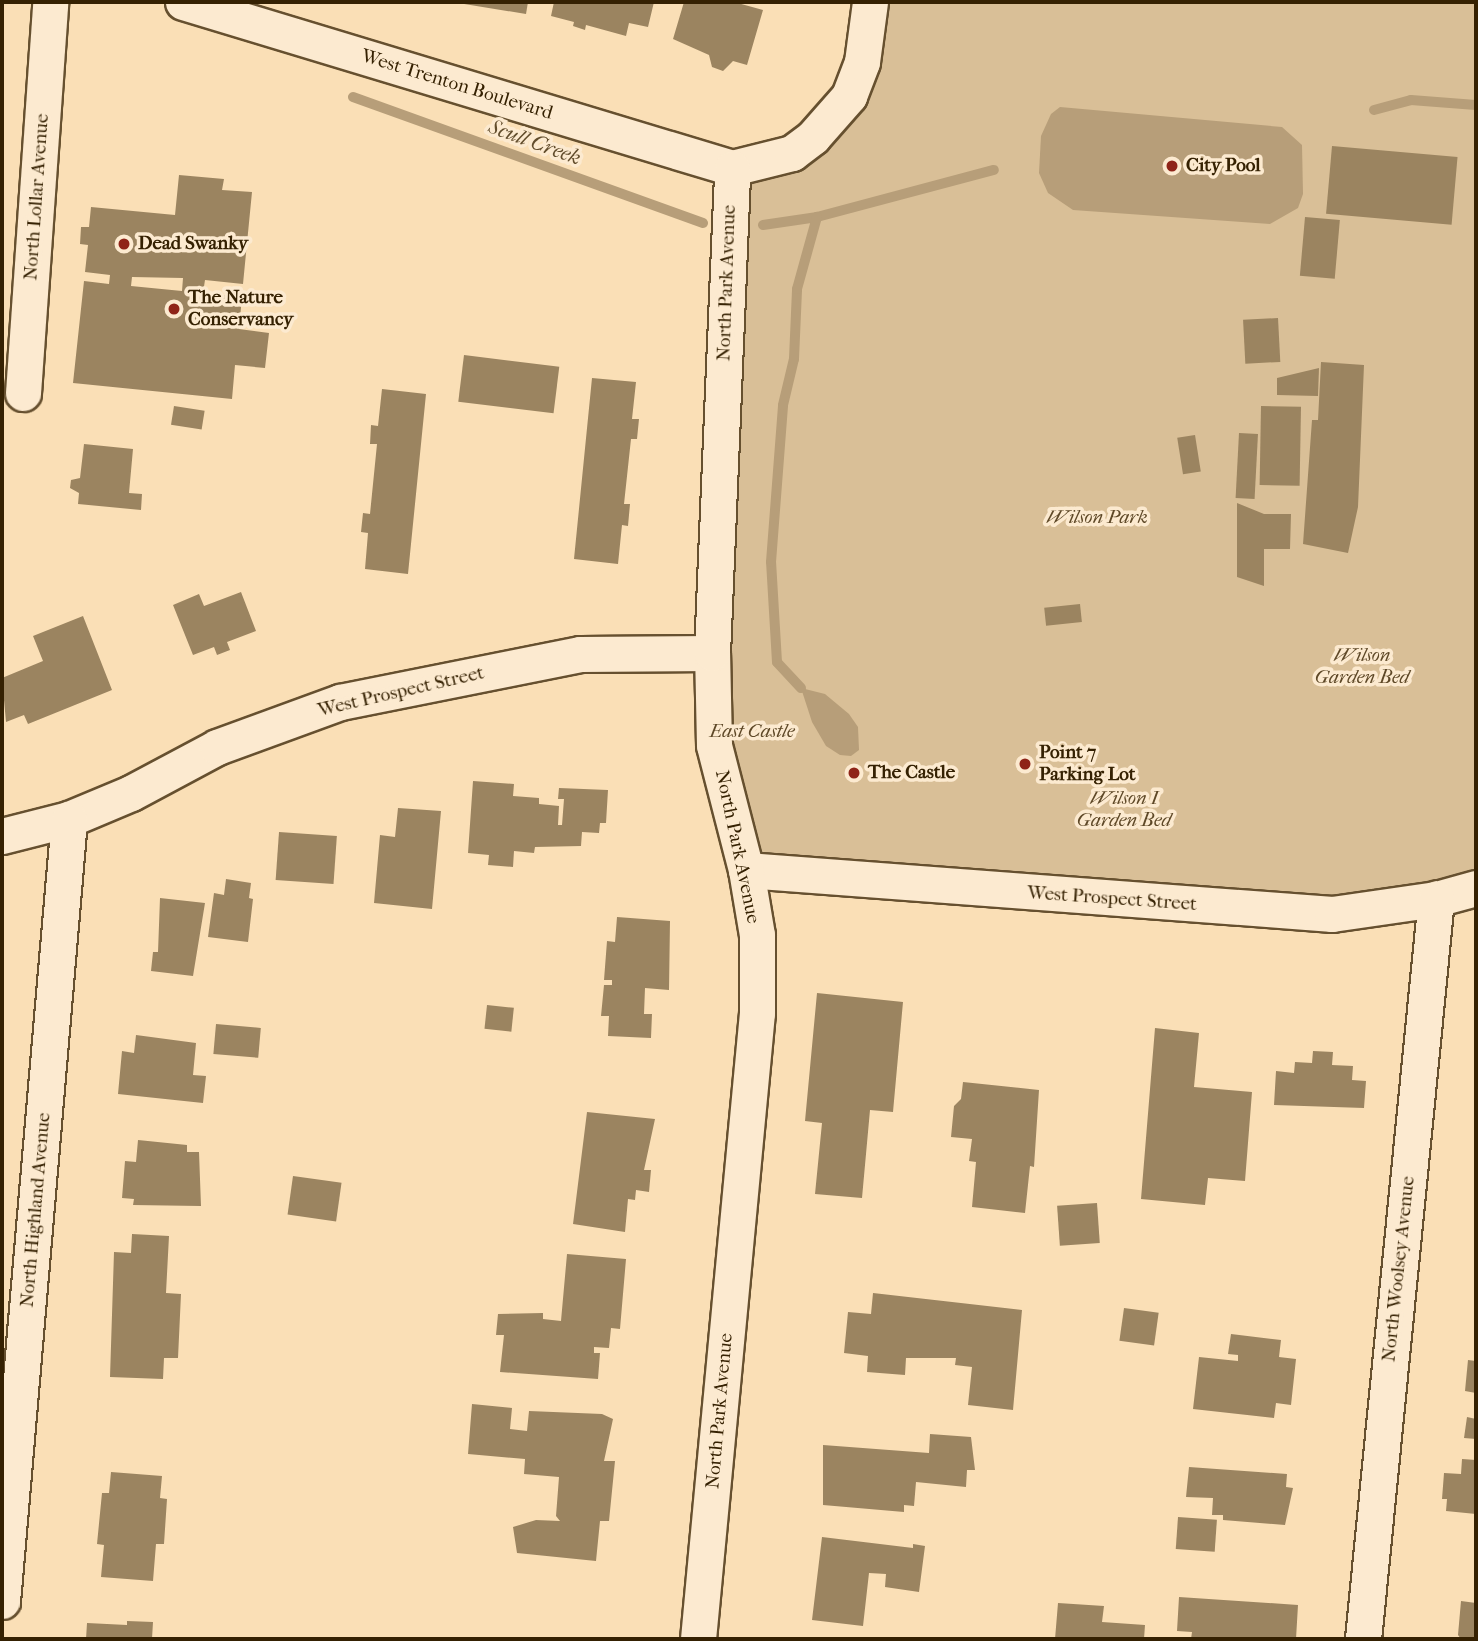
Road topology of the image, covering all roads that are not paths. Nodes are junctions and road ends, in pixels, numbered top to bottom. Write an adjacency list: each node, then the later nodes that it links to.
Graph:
1 (50, 2): 5 (street, North Lollar Avenue)
2 (183, 2): 4 (street, West Trenton Boulevard)
3 (870, 2): 4 (street)
4 (732, 168): 6 (street, North Park Avenue)
5 (23, 393)
6 (712, 653): 7 (street, West Prospect Street); 9 (street, North Park Avenue)
7 (69, 819): 8 (street, West Prospect Street); 12 (street, North Highland Avenue)
8 (2, 836)
9 (746, 870): 11 (street, West Prospect Street); 13 (street, North Park Avenue)
10 (1476, 888): 11 (street, West Prospect Street)
11 (1436, 899): 14 (street, North Woolsey Avenue)
12 (2, 1601)
13 (698, 1639)
14 (1363, 1639)

